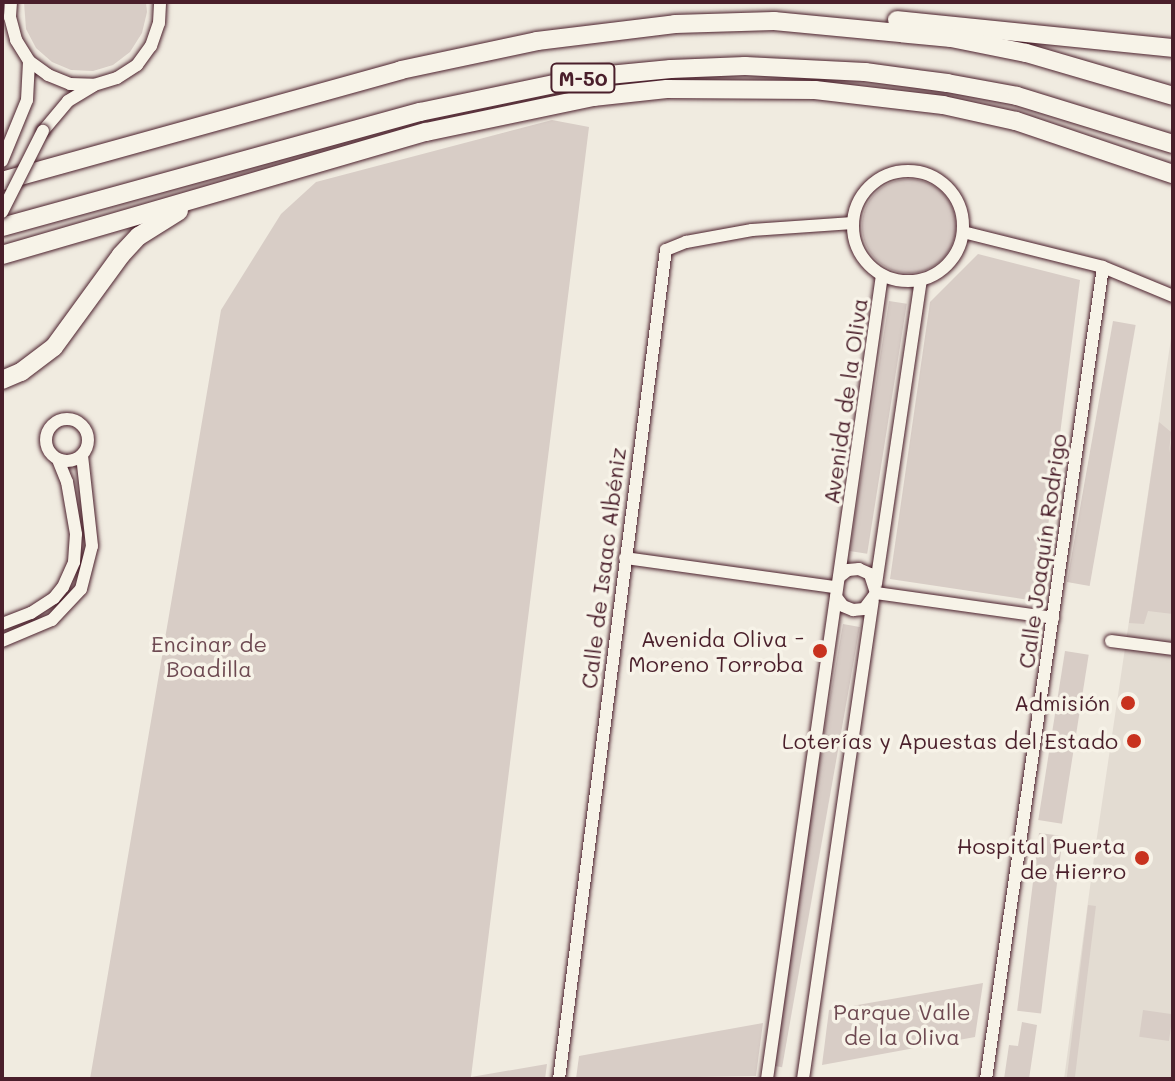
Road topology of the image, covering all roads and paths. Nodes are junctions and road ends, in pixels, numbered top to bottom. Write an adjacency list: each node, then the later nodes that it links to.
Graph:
1 (11, 2): 4 (street)
2 (160, 2): 6 (street)
3 (1173, 48): 5 (highway)
4 (29, 61): 6 (street); 9 (street)
5 (401, 70): 7 (highway, M-50); 11 (highway, M-50)
6 (94, 85): 13 (street, bridge)
7 (1173, 96)
8 (1173, 144): 15 (highway, M-50)
9 (2, 161)
10 (1173, 174): 12 (highway)
11 (2, 181)
12 (228, 189): 17 (highway); 22 (highway)
13 (2, 212)
14 (853, 223): 16 (street); 19 (street, Avenida de la Oliva); 25 (street, Calle de Isaac Albéniz)
15 (2, 227)
16 (963, 232): 18 (street); 20 (street)
17 (2, 255)
18 (1103, 267): 21 (street); 28 (street, Calle Joaquín Rodrigo)
19 (882, 275): 20 (street); 26 (street, Avenida de la Oliva)
20 (921, 280): 27 (street)
21 (1173, 296)
22 (2, 380)
23 (82, 456): 24 (street); 24 (street); 31 (street)
24 (58, 460): 29 (street)
25 (625, 558): 26 (street); 33 (street, Calle de Isaac Albéniz)
26 (837, 587): 27 (street); 27 (street); 34 (street, Avenida de la Oliva)
27 (875, 593): 28 (street); 35 (street)
28 (1053, 618): 36 (street, Calle Joaquín Rodrigo)
29 (2, 624)
30 (1112, 638): 32 (street)
31 (2, 641)
32 (1173, 647)
33 (559, 1079)
34 (767, 1079)
35 (803, 1079)
36 (986, 1079)

